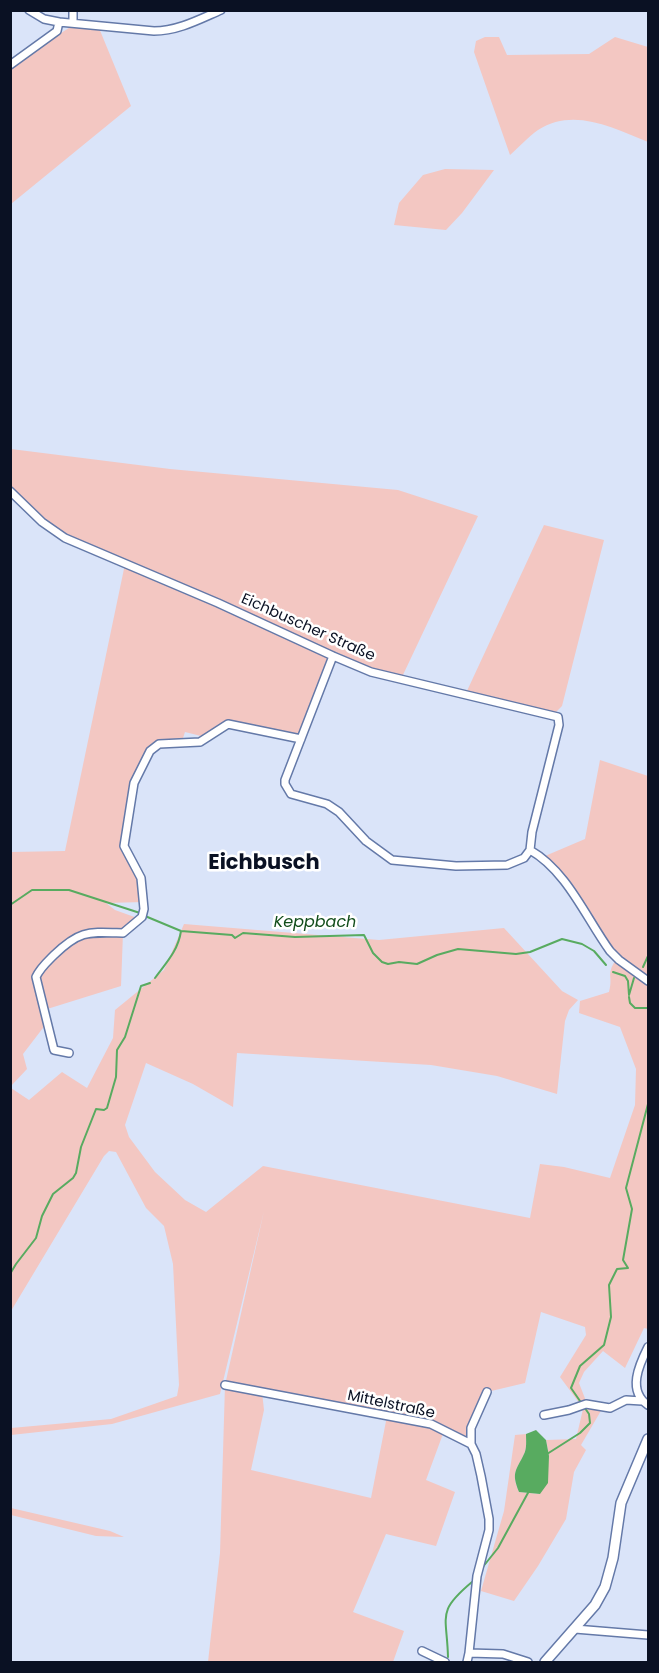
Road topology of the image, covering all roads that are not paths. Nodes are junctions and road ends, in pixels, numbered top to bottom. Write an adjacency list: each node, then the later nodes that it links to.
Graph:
1 (29, 10): 4 (street)
2 (73, 10): 5 (street)
3 (221, 10): 5 (street)
4 (59, 22): 5 (street); 6 (street)
5 (74, 22)
6 (10, 65)
7 (10, 491): 8 (street, Eichbuscher Straße)
8 (333, 656): 9 (street); 10 (street, Eichbuscher Straße)
9 (301, 739): 10 (street); 12 (street)
10 (530, 850): 11 (street)
11 (648, 981)
12 (69, 1053)
13 (648, 1347): 16 (street)
14 (225, 1385): 19 (street, Mittelstraße)
15 (487, 1392): 19 (street)
16 (645, 1403): 17 (street)
17 (544, 1415)
18 (648, 1439): 20 (street)
19 (471, 1444): 23 (street)
20 (575, 1629): 21 (street); 27 (street)
21 (648, 1635)
22 (422, 1651): 24 (street)
23 (469, 1653): 25 (street); 26 (street)
24 (445, 1662)
25 (466, 1662)
26 (528, 1662)
27 (545, 1662)

